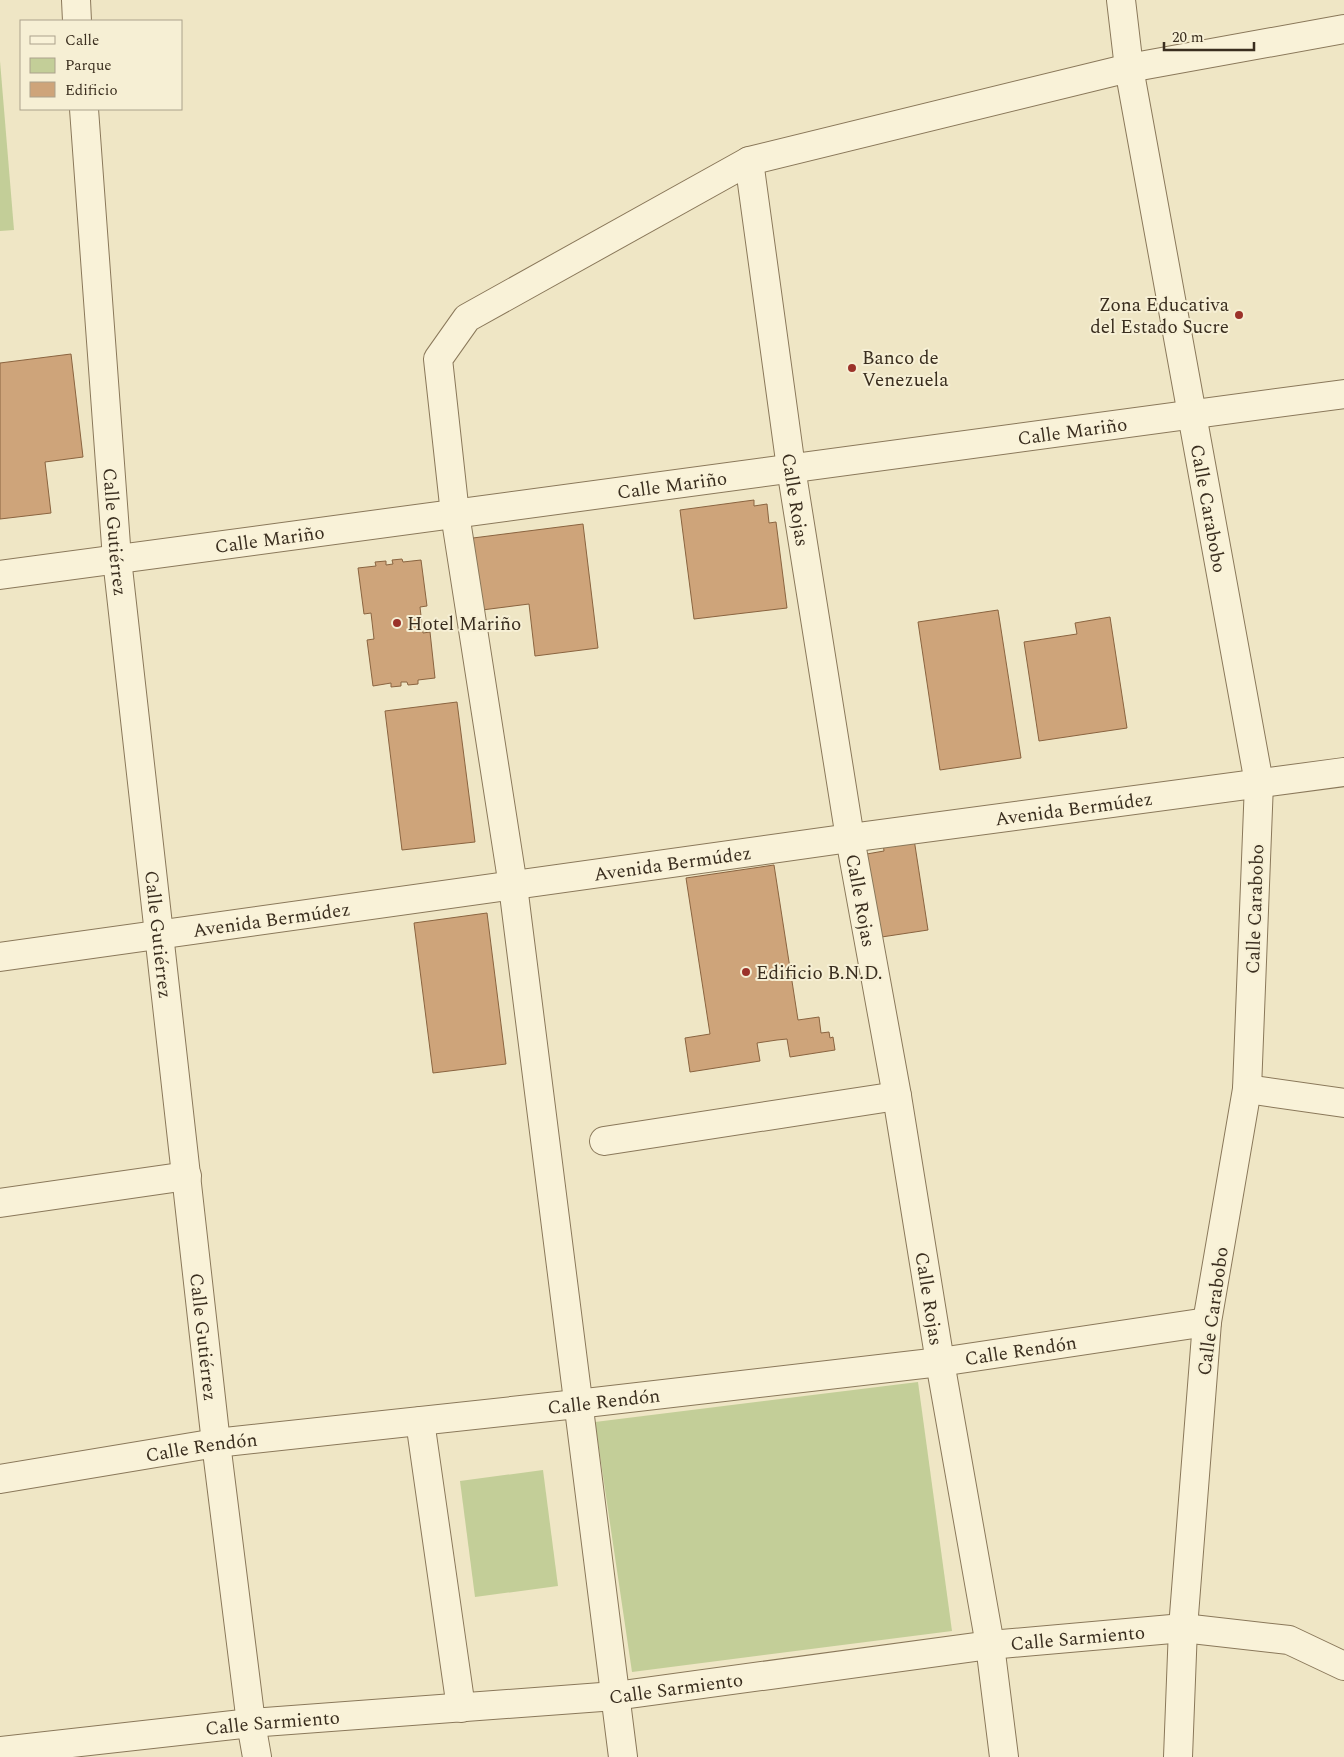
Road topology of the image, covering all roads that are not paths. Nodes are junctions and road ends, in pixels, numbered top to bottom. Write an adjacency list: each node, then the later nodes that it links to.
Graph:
1 (76, 0): 3 (street)
2 (1121, 0): 5 (street, Calle Carabobo)
3 (77, 20)
4 (1344, 29): 5 (street)
5 (1128, 68): 7 (street); 9 (street, Calle Carabobo)
6 (84, 110): 12 (street, Calle Gutiérrez)
7 (749, 161): 10 (street, Calle Rojas); 11 (street)
8 (1344, 394): 9 (street, Calle Mariño)
9 (1193, 414): 10 (street, Calle Mariño); 15 (street, Calle Carabobo)
10 (791, 468): 11 (street, Calle Mariño); 16 (street, Calle Rojas)
11 (455, 514): 12 (street, Calle Mariño); 17 (street)
12 (117, 559): 13 (street, Calle Mariño); 18 (street, Calle Gutiérrez)
13 (0, 575)
14 (1344, 772): 15 (street, Avenida Bermúdez)
15 (1259, 783): 16 (street, Avenida Bermúdez); 20 (street, Calle Carabobo)
16 (850, 838): 17 (street, Avenida Bermúdez); 21 (street, Calle Rojas)
17 (513, 886): 18 (street, Avenida Bermúdez); 28 (street)
18 (160, 935): 19 (street, Avenida Bermúdez); 24 (street, Calle Gutiérrez)
19 (0, 957)
20 (1247, 1089): 22 (street); 26 (street, Calle Carabobo)
21 (897, 1096): 23 (street); 27 (street, Calle Rojas)
22 (1344, 1103)
23 (604, 1141)
24 (187, 1176): 25 (street); 30 (street, Calle Gutiérrez)
25 (0, 1203)
26 (1207, 1322): 27 (street, Calle Rendón); 32 (street, Calle Carabobo)
27 (940, 1362): 28 (street, Calle Rendón); 33 (street, Calle Rojas)
28 (577, 1404): 29 (street, Calle Rendón); 35 (street)
29 (420, 1422): 30 (street, Calle Rendón); 36 (street)
30 (216, 1443): 31 (street, Calle Rendón); 37 (street, Calle Gutiérrez)
31 (0, 1479)
32 (1183, 1628): 33 (street, Calle Sarmiento); 34 (street, Calle Sarmiento); 42 (street, Calle Carabobo)
33 (990, 1645): 35 (street, Calle Sarmiento); 41 (street, Calle Rojas)
34 (1344, 1666)
35 (616, 1696): 36 (street, Calle Sarmiento); 40 (street)
36 (461, 1708): 37 (street, Calle Sarmiento)
37 (251, 1723): 38 (street, Calle Sarmiento); 39 (street, Calle Gutiérrez)
38 (0, 1750)
39 (258, 1757)
40 (623, 1757)
41 (1004, 1757)
42 (1178, 1757)

